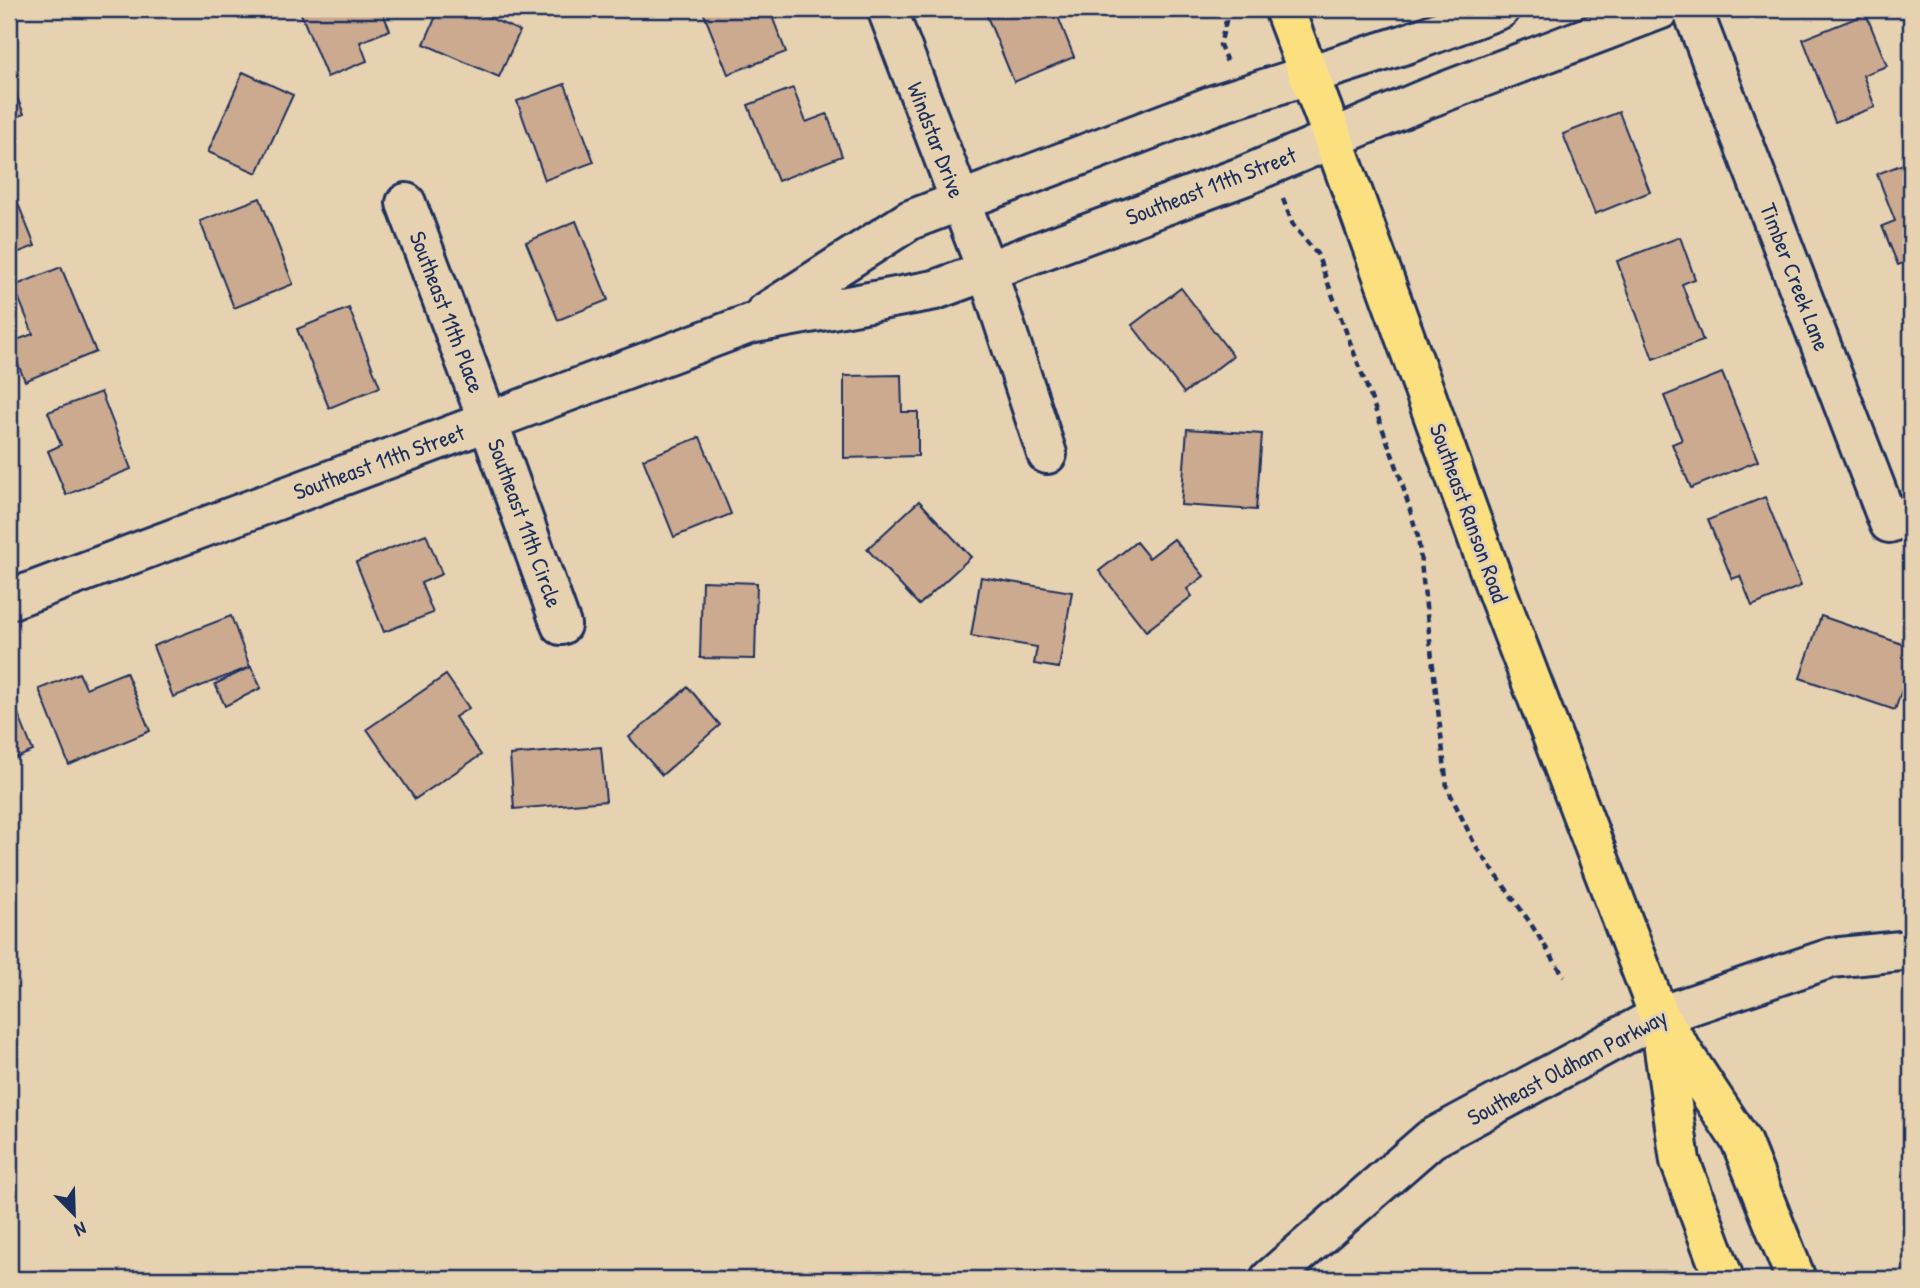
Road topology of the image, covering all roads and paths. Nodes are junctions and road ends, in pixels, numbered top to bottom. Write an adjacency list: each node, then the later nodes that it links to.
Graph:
1 (887, 9): 10 (street, Windstar Drive)
2 (1222, 9): 7 (path)
3 (1284, 9): 8 (main road, Southeast Ranson Road)
4 (1500, 9): 8 (street, Southeast 11th Street)
5 (1661, 9): 9 (street, Southeast 11th Street)
6 (1692, 9): 17 (street, Timber Creek Lane)
7 (1220, 45)
8 (1309, 75): 9 (main road, Southeast Ranson Road); 10 (street, Southeast 11th Street)
9 (1334, 138): 13 (street, Southeast 11th Street); 22 (main road, Southeast Ranson Road)
10 (959, 201): 13 (street, Windstar Drive); 14 (street, Southeast 11th Street)
11 (406, 203): 15 (street, Southeast 11th Place)
12 (1293, 225): 21 (path)
13 (986, 271): 14 (street, Southeast 11th Street); 16 (street, Windstar Drive)
14 (749, 324): 15 (street, Southeast 11th Street)
15 (488, 421): 18 (street, Southeast 11th Street); 19 (street, Southeast 11th Circle)
16 (1047, 454)
17 (1911, 514)
18 (9, 600)
19 (561, 625)
20 (1911, 950): 22 (street, Southeast Oldham Parkway)
21 (1564, 976)
22 (1659, 1016): 23 (street, Southeast Oldham Parkway); 24 (main road, Southeast Ranson Road); 25 (main road, Southeast Ranson Road)
23 (1270, 1279)
24 (1724, 1279)
25 (1796, 1279)

